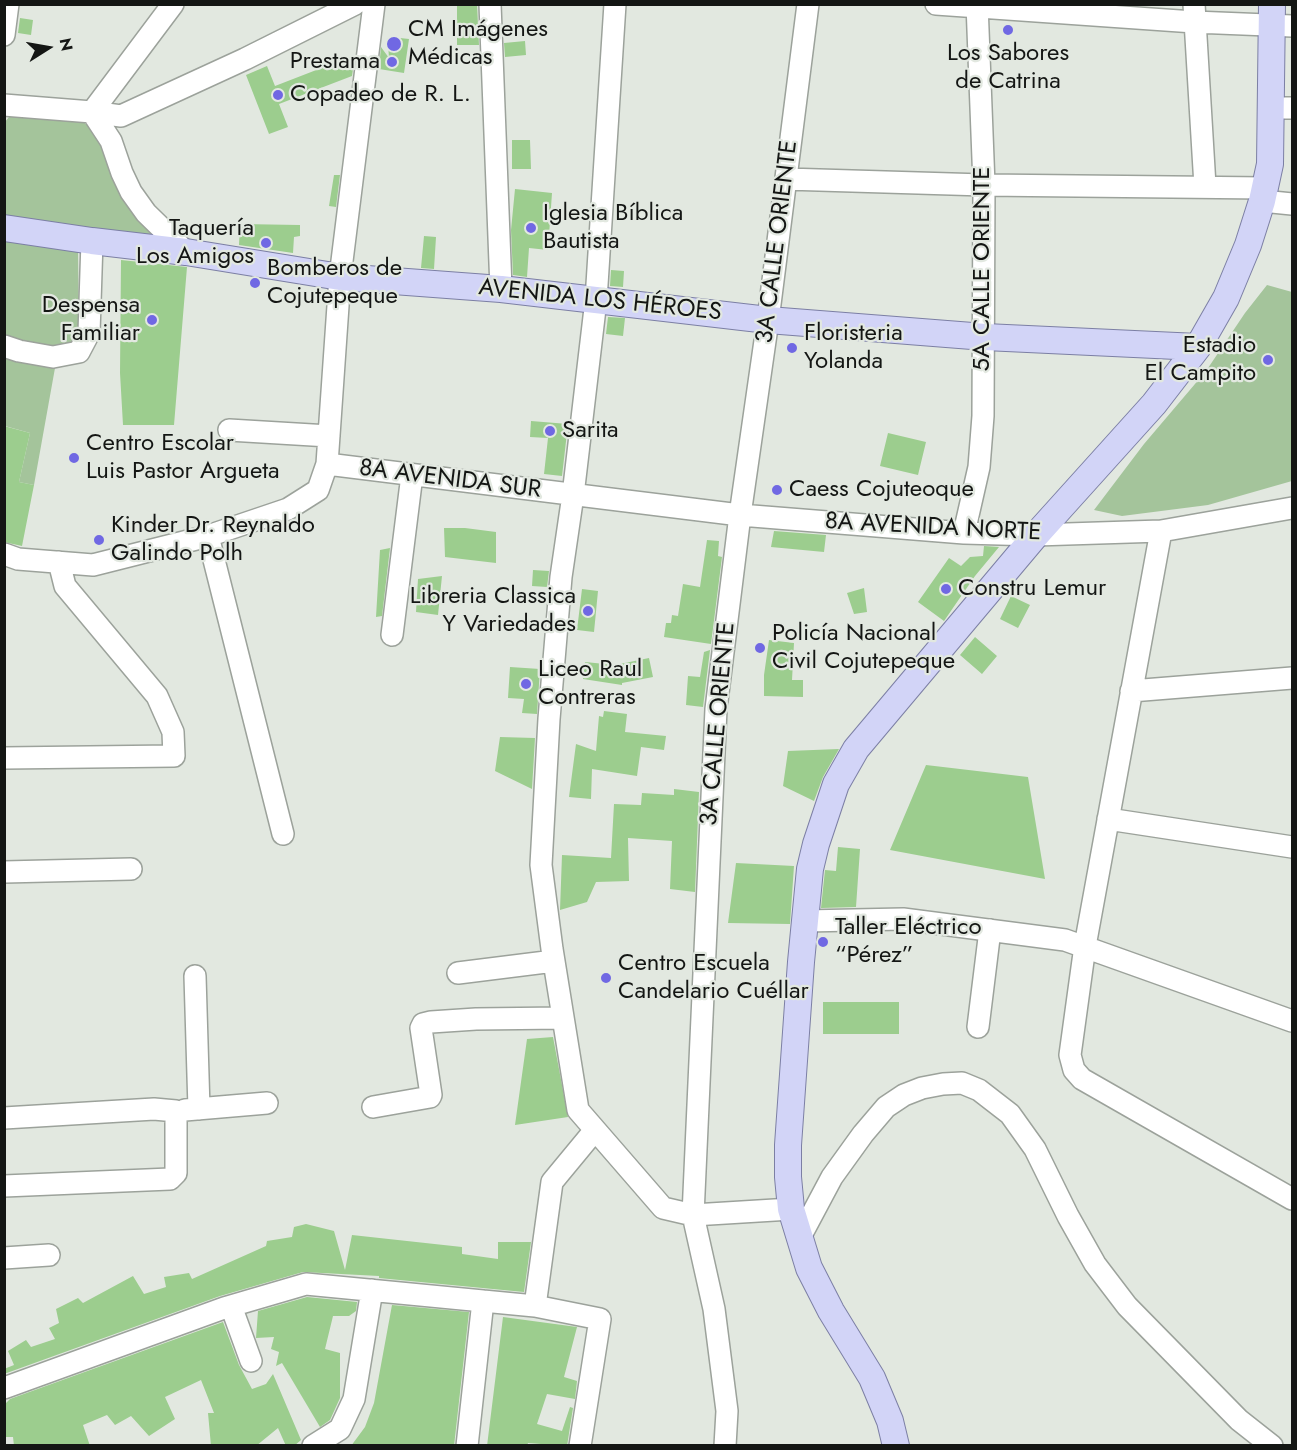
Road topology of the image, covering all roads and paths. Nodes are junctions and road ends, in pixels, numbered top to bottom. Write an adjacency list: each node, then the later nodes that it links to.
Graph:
1 (8, 4): 12 (street)
2 (173, 4): 15 (street)
3 (355, 4): 15 (street)
4 (374, 4): 24 (street)
5 (490, 4): 25 (street)
6 (615, 4): 26 (street)
7 (808, 4): 16 (street, 3A CALLE ORIENTE)
8 (936, 4): 9 (street)
9 (977, 6): 10 (street); 17 (street, 5A CALLE ORIENTE)
10 (1194, 13): 11 (street); 18 (street)
11 (1279, 19): 14 (main road)
12 (4, 35)
13 (4, 105): 15 (street)
14 (1282, 108): 19 (main road)
15 (92, 112): 23 (street)
16 (786, 179): 17 (street); 27 (street, 3A CALLE ORIENTE)
17 (984, 185): 18 (street); 28 (street, 5A CALLE ORIENTE)
18 (1205, 186): 19 (street)
19 (1264, 194): 20 (street); 30 (main road)
20 (1293, 204)
21 (4, 228): 22 (main road, AVENIDA LOS HÉROES)
22 (92, 241): 23 (main road, AVENIDA LOS HÉROES); 29 (street)
23 (186, 252): 24 (main road, AVENIDA LOS HÉROES)
24 (340, 277): 25 (main road, AVENIDA LOS HÉROES); 32 (street)
25 (501, 289): 26 (main road, AVENIDA LOS HÉROES)
26 (596, 300): 27 (main road, AVENIDA LOS HÉROES); 35 (street)
27 (768, 320): 28 (main road, AVENIDA LOS HÉROES); 37 (street, 3A CALLE ORIENTE)
28 (985, 337): 30 (main road, AVENIDA LOS HÉROES); 39 (street, 5A CALLE ORIENTE)
29 (4, 346)
30 (1198, 347): 41 (main road)
31 (229, 430): 32 (street)
32 (329, 436): 33 (street)
33 (327, 464): 34 (street, 8A AVENIDA SUR); 40 (street)
34 (412, 475): 35 (street, 8A AVENIDA SUR); 44 (street)
35 (573, 495): 37 (street, 8A AVENIDA NORTE); 56 (street)
36 (1293, 508): 38 (street, 8A AVENIDA NORTE)
37 (740, 515): 39 (street, 8A AVENIDA NORTE); 71 (street, 3A CALLE ORIENTE)
38 (1161, 531): 41 (street, 8A AVENIDA NORTE); 46 (street)
39 (964, 532): 41 (street, 8A AVENIDA NORTE)
40 (208, 536): 43 (street); 49 (street)
41 (1036, 536): 53 (main road)
42 (4, 554): 43 (street)
43 (59, 562): 47 (street)
44 (392, 635)
45 (1293, 678): 46 (street)
46 (1131, 691): 48 (street)
47 (4, 758)
48 (1108, 819): 50 (street); 55 (street)
49 (283, 834)
50 (1293, 847)
51 (131, 869): 52 (street)
52 (4, 872)
53 (805, 921): 54 (street); 70 (main road)
54 (990, 930): 55 (street); 61 (street)
55 (1085, 946): 60 (street); 69 (street)
56 (554, 961): 57 (street); 59 (street)
57 (458, 973)
58 (195, 976): 64 (street)
59 (563, 1018): 63 (street); 67 (street)
60 (1293, 1021)
61 (978, 1027)
62 (267, 1103): 64 (street)
63 (373, 1107)
64 (199, 1109): 65 (street)
65 (176, 1111): 66 (street); 68 (street)
66 (4, 1118)
67 (595, 1130): 71 (street); 78 (street)
68 (4, 1186)
69 (1293, 1199)
70 (791, 1209): 71 (street); 72 (main road)
71 (693, 1215): 84 (street, 3A CALLE ORIENTE)
72 (799, 1239): 85 (main road); 86 (street)
73 (49, 1255): 74 (street)
74 (4, 1258)
75 (372, 1290): 76 (street); 77 (street); 81 (street)
76 (483, 1301): 78 (street); 82 (street)
77 (231, 1306): 79 (street); 80 (street)
78 (535, 1306): 83 (street)
79 (251, 1361)
80 (4, 1388)
81 (313, 1446)
82 (467, 1446)
83 (580, 1446)
84 (725, 1446)
85 (896, 1446)
86 (1272, 1446)

